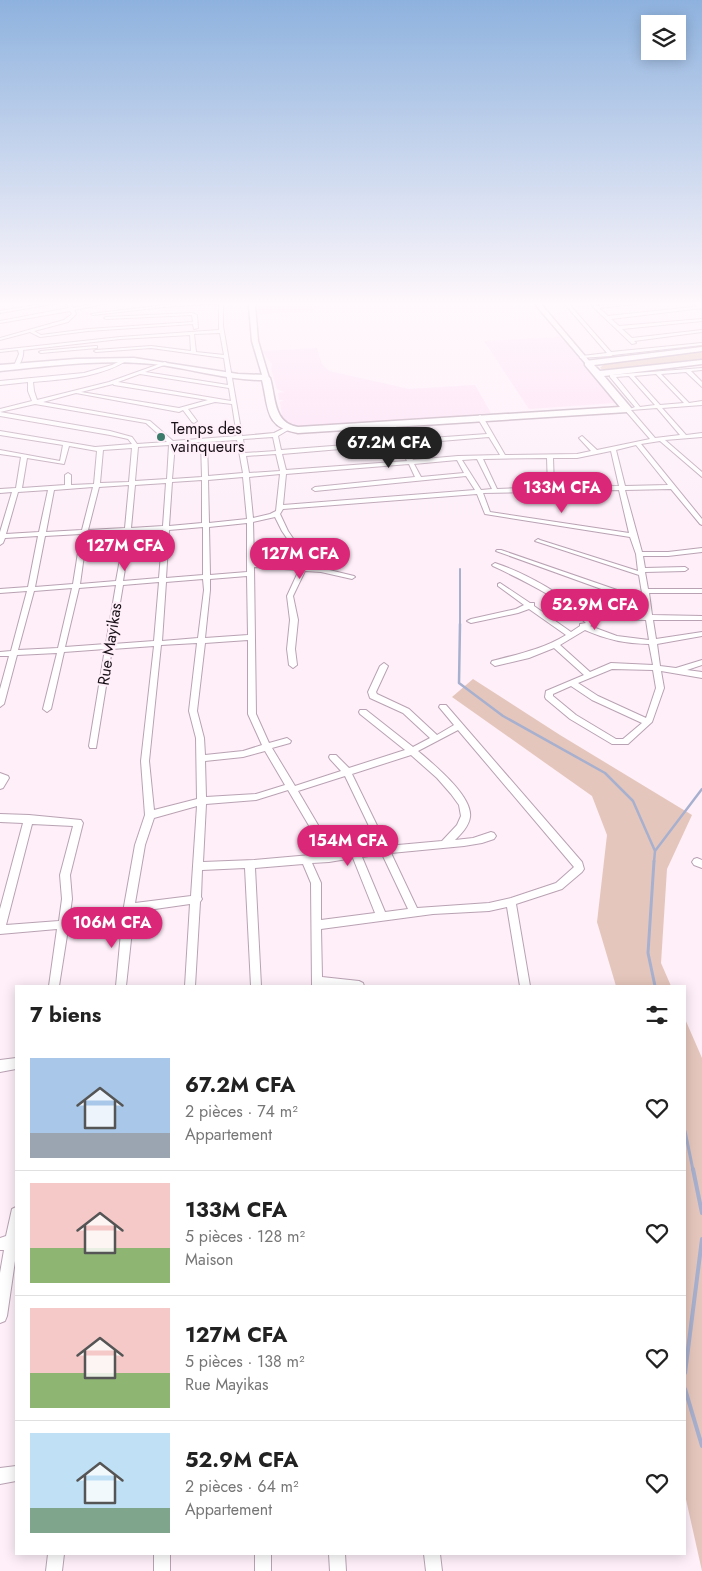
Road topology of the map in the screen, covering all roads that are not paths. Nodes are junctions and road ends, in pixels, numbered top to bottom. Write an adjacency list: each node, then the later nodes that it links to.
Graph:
1 (59, 376): 13 (street)
2 (93, 376): 17 (street)
3 (131, 376): 15 (street)
4 (163, 376): 18 (street)
5 (231, 376): 18 (street)
6 (234, 376): 12 (main road)
7 (601, 376): 28 (main road)
8 (613, 376): 26 (street)
9 (632, 376): 25 (street)
10 (662, 376): 24 (street)
11 (693, 376): 16 (street)
12 (264, 379): 34 (main road)
13 (30, 380): 14 (street); 21 (street)
14 (0, 383)
15 (111, 383): 17 (street); 20 (street)
16 (702, 385)
17 (94, 387): 19 (street)
18 (232, 387): 22 (street)
19 (74, 392): 21 (street); 27 (street)
20 (215, 400): 22 (street); 27 (street)
21 (36, 402): 29 (street); 44 (street)
22 (233, 403): 40 (street)
23 (702, 403): 24 (street)
24 (691, 404): 25 (street); 30 (street)
25 (658, 407): 26 (street); 39 (street)
26 (638, 408): 28 (street)
27 (185, 409): 32 (street)
28 (627, 409): 31 (main road); 42 (street)
29 (0, 412): 47 (street)
30 (702, 412)
31 (480, 417): 33 (main road); 37 (street)
32 (194, 421)
33 (392, 424): 34 (main road); 45 (street)
34 (286, 429): 36 (street)
35 (0, 433): 48 (street)
36 (275, 435): 40 (street); 52 (street)
37 (490, 435): 45 (street); 56 (street)
38 (702, 435): 39 (street)
39 (685, 437): 42 (street)
40 (239, 438): 43 (street); 54 (street)
41 (582, 438): 53 (street)
42 (658, 440): 46 (street); 65 (street)
43 (204, 441): 44 (street); 66 (street)
44 (172, 442): 47 (street); 68 (street)
45 (401, 443): 52 (street); 60 (street)
46 (638, 444): 50 (street); 72 (street)
47 (135, 445): 49 (street); 69 (street, Rue Mayikas)
48 (66, 446): 49 (street); 55 (street)
49 (100, 449): 70 (street)
50 (613, 449): 53 (street); 75 (street)
51 (0, 452): 55 (street)
52 (278, 452): 54 (street); 61 (street)
53 (595, 452): 57 (street)
54 (243, 455): 62 (street)
55 (24, 456): 77 (street)
56 (503, 456): 57 (street); 58 (street)
57 (550, 456): 76 (street)
58 (479, 457): 59 (street); 78 (street)
59 (458, 458): 60 (street); 63 (street)
60 (411, 461): 61 (street); 67 (street)
61 (283, 471): 62 (street); 81 (street)
62 (246, 474): 66 (street); 82 (street)
63 (467, 474): 67 (street); 80 (street)
64 (68, 475): 71 (street)
65 (702, 475)
66 (206, 477): 68 (street); 84 (street)
67 (418, 477): 74 (street)
68 (168, 481): 69 (street); 85 (street)
69 (132, 483): 70 (street); 86 (street, Rue Mayikas)
70 (97, 486): 71 (street); 87 (street)
71 (68, 487): 73 (street)
72 (672, 487): 75 (street); 83 (street)
73 (51, 488): 77 (street); 88 (street)
74 (315, 488)
75 (622, 488): 76 (street); 89 (street)
76 (551, 489): 78 (street)
77 (18, 490): 79 (street); 90 (street)
78 (495, 490): 80 (street)
79 (0, 491)
80 (479, 492): 81 (street); 89 (street)
81 (279, 511): 82 (street); 98 (street)
82 (250, 522): 84 (street); 96 (street)
83 (702, 523)
84 (205, 526): 85 (street); 102 (street)
85 (167, 528): 86 (street); 104 (street)
86 (128, 530): 87 (street); 105 (street, Rue Mayikas)
87 (84, 533): 88 (street); 107 (street)
88 (43, 534): 90 (street); 108 (street)
89 (633, 535): 95 (street)
90 (1, 536): 92 (street)
91 (538, 541): 100 (street)
92 (0, 544)
93 (702, 550): 95 (street)
94 (499, 551): 112 (street)
95 (639, 554): 100 (street)
96 (250, 565): 98 (street); 101 (street)
97 (495, 565): 117 (street)
98 (305, 569): 103 (street); 131 (street)
99 (684, 569): 100 (street)
100 (642, 572): 110 (street)
101 (250, 574): 102 (street); 120 (street)
102 (207, 576): 104 (street); 121 (street)
103 (352, 577)
104 (162, 580): 105 (street); 123 (street)
105 (118, 583): 107 (street); 125 (street, Rue Mayikas)
106 (500, 585): 113 (street)
107 (76, 586): 108 (street); 126 (street)
108 (31, 589): 109 (street); 128 (street)
109 (0, 591)
110 (645, 591): 111 (street); 112 (street)
111 (702, 591)
112 (646, 603): 114 (street)
113 (531, 605): 116 (street); 118 (street)
114 (648, 616): 115 (street); 117 (street); 122 (street)
115 (702, 618)
116 (471, 621)
117 (586, 624): 118 (street); 122 (street)
118 (570, 634): 124 (street)
119 (702, 634): 122 (street)
120 (251, 637): 121 (street); 147 (street)
121 (202, 639): 123 (street); 150 (street)
122 (652, 642): 133 (street)
123 (158, 643): 125 (street); 156 (street)
124 (555, 645): 130 (street); 136 (street)
125 (109, 648): 126 (street); 146 (street, Rue Mayikas)
126 (60, 652): 128 (street); 140 (street)
127 (0, 654): 128 (street)
128 (14, 654): 138 (street)
129 (702, 662): 134 (street)
130 (495, 663)
131 (293, 665)
132 (384, 666): 144 (street)
133 (656, 668): 134 (street); 136 (street); 142 (street)
134 (676, 671): 135 (street)
135 (702, 675)
136 (590, 676): 137 (street)
137 (573, 684): 142 (street); 142 (street)
138 (0, 704)
139 (443, 707): 143 (street)
140 (47, 709)
141 (363, 712): 148 (street)
142 (648, 722)
143 (460, 726): 144 (street); 168 (street)
144 (435, 738): 148 (street)
145 (287, 741): 147 (street)
146 (93, 746)
147 (267, 747): 150 (street); 154 (street)
148 (412, 751): 151 (street); 160 (street)
149 (333, 757): 151 (street)
150 (201, 758): 155 (street)
151 (347, 772): 154 (street); 161 (street)
152 (0, 776): 153 (street)
153 (0, 786)
154 (292, 788): 155 (street); 163 (street)
155 (202, 801): 156 (street); 165 (street)
156 (150, 815): 169 (street)
157 (0, 818): 158 (street)
158 (29, 818): 172 (street); 174 (street)
159 (492, 836): 160 (street)
160 (445, 843): 161 (street)
161 (386, 850): 162 (street); 170 (street)
162 (356, 853): 163 (street); 171 (street)
163 (329, 858): 164 (street)
164 (306, 860): 166 (street); 173 (street)
165 (199, 866): 166 (street); 167 (street)
166 (250, 866): 179 (street)
167 (196, 899): 169 (street); 178 (street)
168 (511, 902): 170 (street); 181 (street)
169 (129, 912): 172 (street); 177 (street)
170 (415, 913): 171 (street)
171 (382, 917): 173 (street)
172 (64, 924): 174 (street); 176 (street)
173 (317, 925): 175 (street)
174 (0, 928)
175 (318, 984): 180 (street)
176 (54, 985)
177 (121, 985)
178 (190, 985)
179 (256, 985)
180 (338, 985)
181 (525, 985)
182 (15, 1064): 183 (street)
183 (0, 1066)
184 (15, 1217): 185 (street)
185 (9, 1242): 186 (street)
186 (0, 1316)
187 (15, 1474): 188 (street)
188 (0, 1476)
189 (56, 1555): 194 (street)
190 (162, 1555): 195 (street)
191 (264, 1555): 196 (street)
192 (337, 1555): 197 (street)
193 (432, 1555): 198 (street)
194 (54, 1571)
195 (162, 1571)
196 (264, 1571)
197 (338, 1571)
198 (434, 1571)

